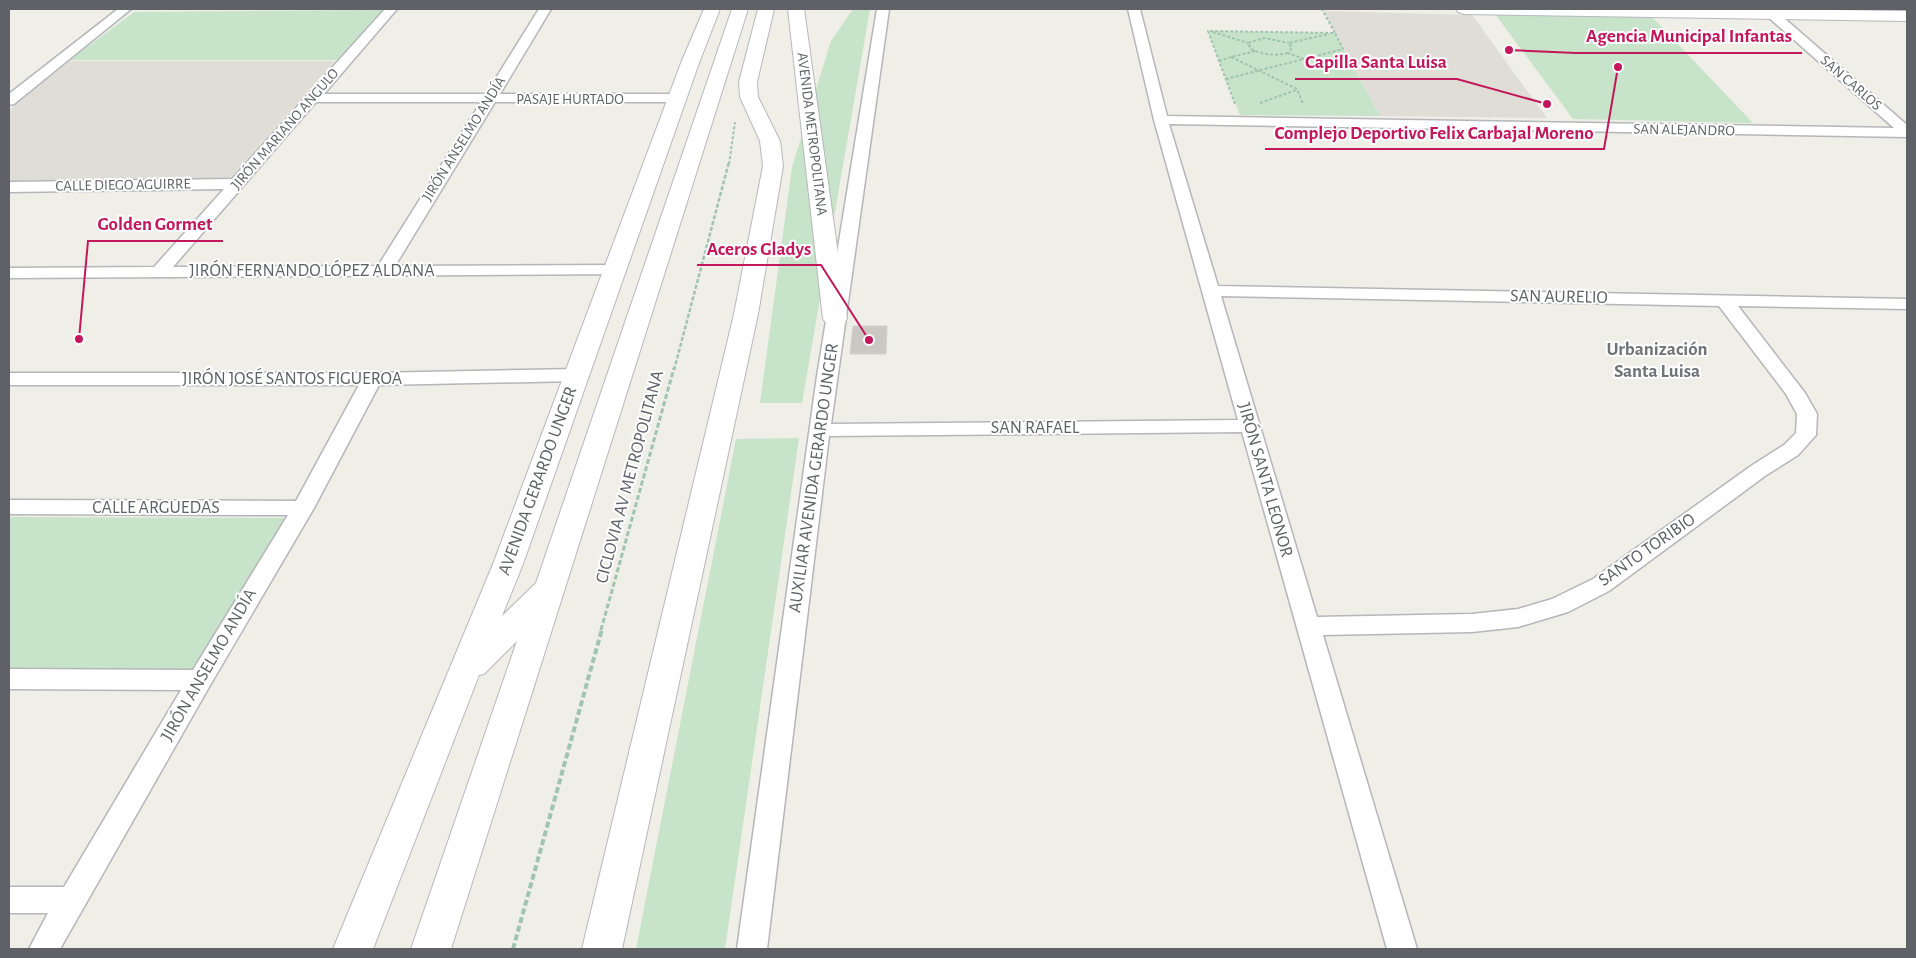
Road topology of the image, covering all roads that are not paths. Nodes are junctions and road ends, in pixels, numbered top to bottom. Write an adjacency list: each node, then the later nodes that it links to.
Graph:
1 (125, 9): 16 (street)
2 (392, 9): 13 (street, JIRÓN MARIANO ANGULO)
3 (544, 9): 15 (street, JIRÓN ANSELMO ANDÍA)
4 (712, 9): 14 (main road, AVENIDA GERARDO UNGER)
5 (740, 9): 36 (main road)
6 (766, 9): 46 (main road)
7 (796, 9): 28 (main road, AVENIDA METROPOLITANA)
8 (883, 9): 28 (street, AUXILIAR AVENIDA GERARDO UNGER)
9 (1134, 9): 17 (street, JIRÓN SANTA LEONOR)
10 (1464, 9): 11 (main road)
11 (1772, 14): 12 (main road); 18 (street, SAN CARLOS)
12 (1907, 16)
13 (313, 98): 15 (street, PASAJE HURTADO); 19 (street, JIRÓN MARIANO ANGULO)
14 (677, 98): 15 (street, PASAJE HURTADO); 22 (main road, AVENIDA GERARDO UNGER)
15 (489, 99): 21 (street, JIRÓN ANSELMO ANDÍA)
16 (9, 101)
17 (1161, 120): 18 (street, SAN ALEJANDRO); 25 (street, JIRÓN SANTA LEONOR)
18 (1907, 133)
19 (236, 184): 20 (street, CALLE DIEGO AGUIRRE); 23 (street, JIRÓN MARIANO ANGULO)
20 (9, 187)
21 (384, 270): 22 (street, JIRÓN FERNANDO LÓPEZ ALDANA); 23 (street, JIRÓN FERNANDO LÓPEZ ALDANA)
22 (616, 270): 29 (main road, AVENIDA GERARDO UNGER)
23 (159, 272): 24 (street, JIRÓN FERNANDO LÓPEZ ALDANA)
24 (9, 273)
25 (1211, 291): 26 (street, SAN AURELIO); 32 (street, JIRÓN SANTA LEONOR)
26 (1724, 300): 27 (street, SAN AURELIO); 37 (street, SANTO TORIBIO)
27 (1907, 304)
28 (836, 319): 33 (street, AUXILIAR AVENIDA GERARDO UNGER)
29 (576, 374): 31 (street, JIRÓN JOSÉ SANTOS FIGUEROA); 38 (main road, AVENIDA GERARDO UNGER)
30 (9, 379): 31 (street, JIRÓN JOSÉ SANTOS FIGUEROA)
31 (372, 379): 35 (street, JIRÓN ANSELMO ANDÍA)
32 (1250, 426): 33 (street, SAN RAFAEL); 37 (street, JIRÓN SANTA LEONOR)
33 (820, 430): 47 (street, AUXILIAR AVENIDA GERARDO UNGER)
34 (9, 507): 35 (street, CALLE ARGUEDAS)
35 (302, 508): 40 (street, JIRÓN ANSELMO ANDÍA)
36 (550, 589): 38 (main road); 45 (main road)
37 (1308, 626): 48 (street, JIRÓN SANTA LEONOR)
38 (464, 674): 44 (main road, AVENIDA GERARDO UNGER)
39 (9, 678): 40 (street)
40 (200, 680): 42 (street, JIRÓN ANSELMO ANDÍA)
41 (9, 900): 42 (street)
42 (73, 900): 43 (street, JIRÓN ANSELMO ANDÍA)
43 (44, 949)
44 (354, 949)
45 (431, 949)
46 (602, 949)
47 (752, 949)
48 (1402, 949)

